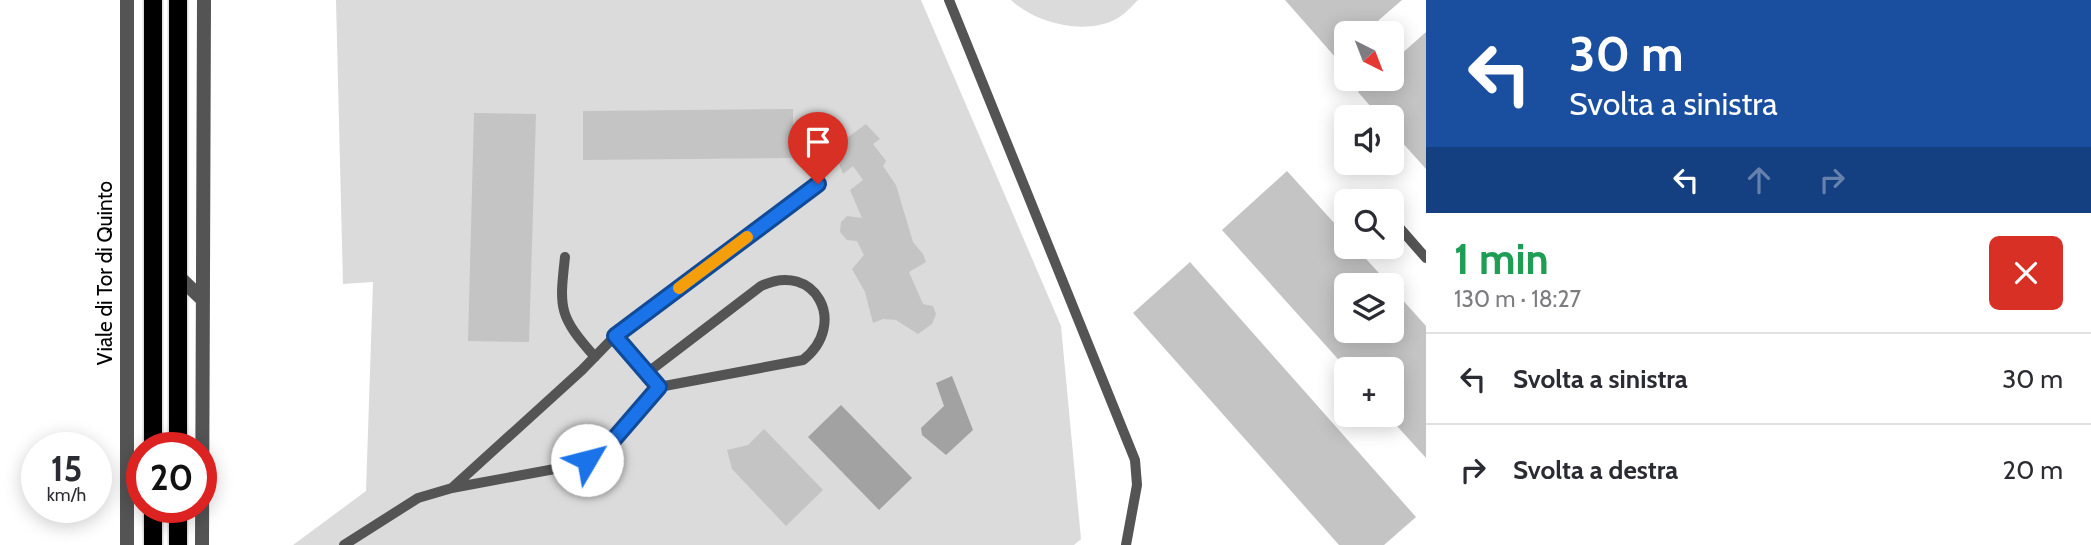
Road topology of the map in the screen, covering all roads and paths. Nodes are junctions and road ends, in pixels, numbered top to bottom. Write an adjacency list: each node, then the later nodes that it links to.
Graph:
1 (127, 0): 13 (street, Viale di Tor di Quinto)
2 (153, 0): 15 (main road)
3 (178, 0): 10 (main road)
4 (204, 0): 11 (street)
5 (949, 0): 28 (lane)
6 (818, 184): 12 (lane)
7 (1404, 233): 9 (lane)
8 (565, 257): 14 (lane)
9 (1426, 258)
10 (178, 276): 11 (street); 19 (main road)
11 (203, 300): 26 (street)
12 (615, 336): 14 (lane); 16 (lane)
13 (128, 357): 15 (street); 23 (street, Viale di Tor di Quinto)
14 (596, 357): 20 (lane)
15 (154, 369): 18 (main road)
16 (647, 373): 17 (lane); 17 (lane)
17 (659, 387): 20 (lane)
18 (153, 432)
19 (178, 432)
20 (452, 488): 27 (lane)
21 (153, 523): 24 (main road)
22 (178, 523): 25 (main road)
23 (127, 545)
24 (153, 545)
25 (178, 545)
26 (202, 545)
27 (344, 545)
28 (1126, 545)

